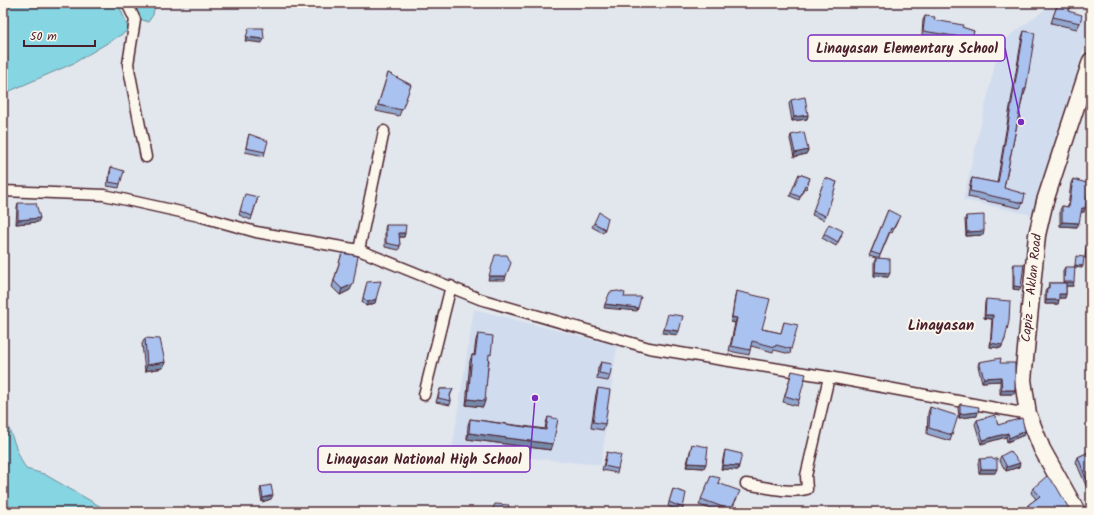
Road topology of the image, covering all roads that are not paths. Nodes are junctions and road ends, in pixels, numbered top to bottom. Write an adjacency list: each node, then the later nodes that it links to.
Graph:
1 (127, 3): 4 (street)
2 (1091, 61): 10 (main road, Capiz – Aklan Road)
3 (384, 131): 6 (street)
4 (146, 157)
5 (3, 191): 6 (street)
6 (359, 250): 7 (street)
7 (451, 286): 8 (street); 9 (street)
8 (829, 377): 10 (street); 11 (street)
9 (424, 395)
10 (1028, 414): 12 (main road, Capiz – Aklan Road)
11 (746, 484)
12 (1077, 512)

